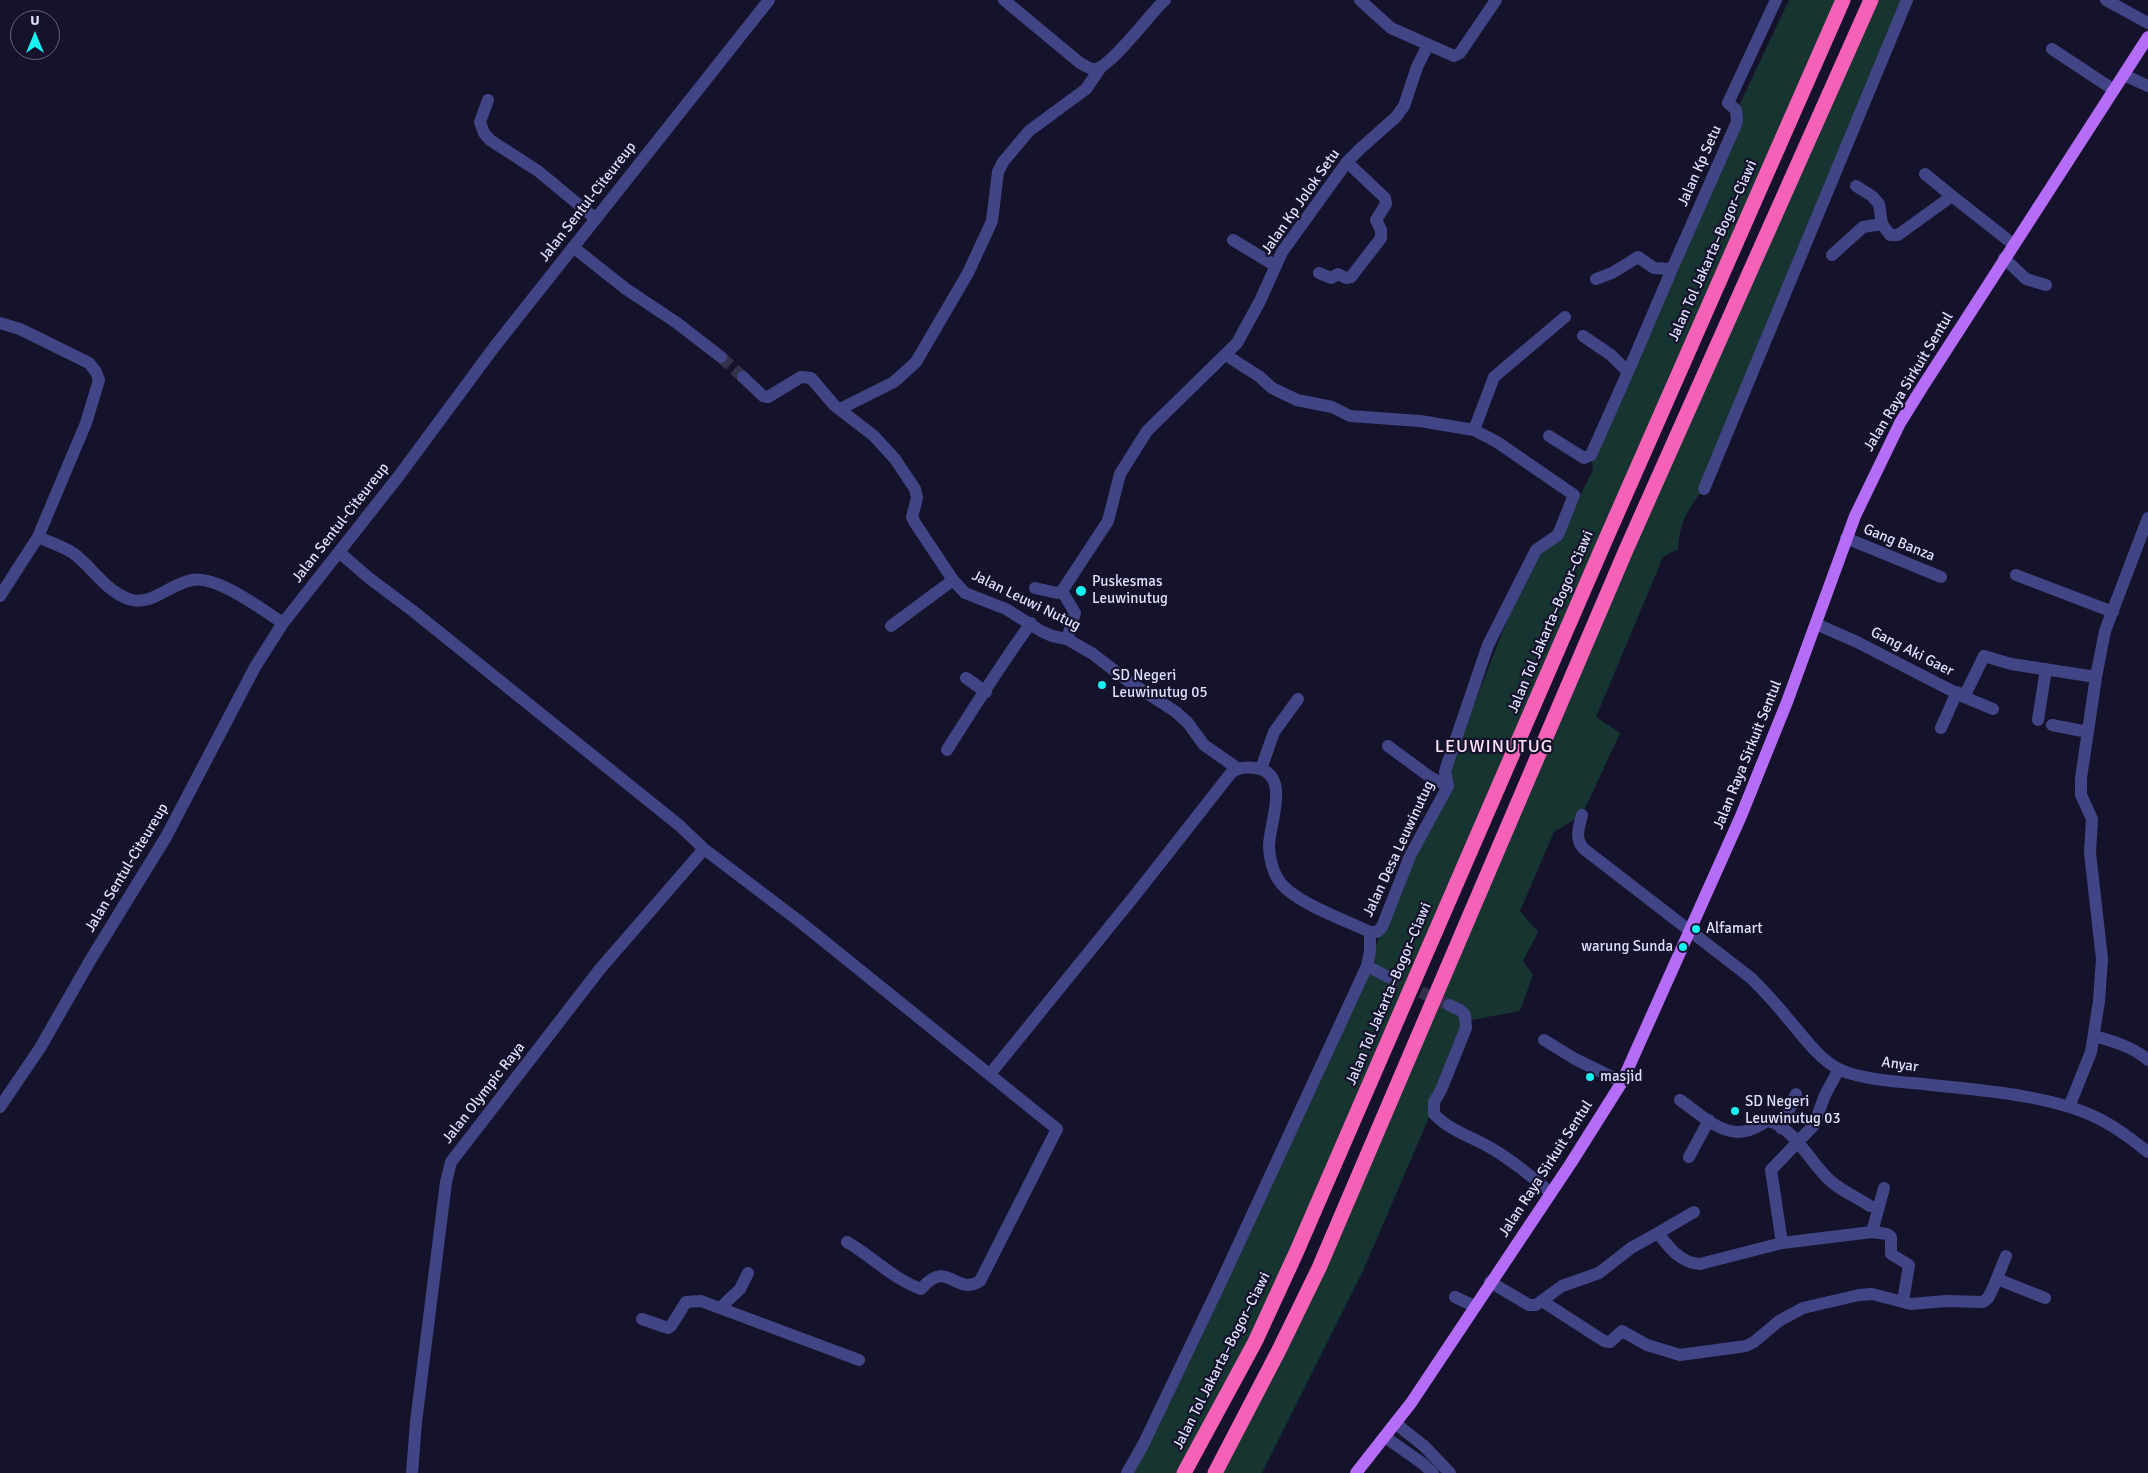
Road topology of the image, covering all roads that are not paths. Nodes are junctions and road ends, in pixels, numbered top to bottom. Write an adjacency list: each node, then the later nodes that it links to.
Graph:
1 (769, 0): 24 (street, Jalan Sentul-Citeureup)
2 (1004, 0): 15 (street)
3 (1165, 0): 15 (street)
4 (1360, 0): 13 (street)
5 (1496, 0): 13 (street)
6 (1776, 0): 32 (street, Jalan Kp Setu)
7 (1843, 0): 127 (highway, Jalan Tol Jakarta–Bogor–Ciawi)
8 (1871, 0): 128 (highway)
9 (1907, 0): 46 (street)
10 (2106, 0): 11 (street)
11 (2148, 23)
12 (2148, 37): 16 (main road, Jalan Raya Sirkuit Sentul)
13 (1428, 45): 20 (street, Jalan Kp Jolok Setu)
14 (2052, 49): 18 (street)
15 (1101, 67): 43 (street)
16 (2124, 75): 17 (street); 18 (main road, Jalan Raya Sirkuit Sentul)
17 (2148, 86)
18 (2114, 90): 27 (main road, Jalan Raya Sirkuit Sentul)
19 (488, 100): 24 (street)
20 (1347, 162): 31 (street, Jalan Kp Jolok Setu); 33 (street)
21 (1925, 174): 23 (street)
22 (1856, 186): 25 (street)
23 (1952, 196): 25 (street); 27 (street)
24 (596, 218): 28 (street, Jalan Sentul-Citeureup)
25 (1882, 224): 29 (street)
26 (1233, 240): 31 (street)
27 (2013, 244): 30 (main road, Jalan Raya Sirkuit Sentul)
28 (573, 247): 40 (street); 51 (street, Jalan Sentul-Citeureup)
29 (1832, 255)
30 (2004, 258): 35 (street); 49 (main road, Jalan Raya Sirkuit Sentul)
31 (1276, 266): 39 (street, Jalan Kp Jolok Setu)
32 (1672, 269): 34 (street); 41 (street)
33 (1319, 273)
34 (1596, 279)
35 (2046, 285)
36 (1564, 316): 44 (street)
37 (0, 323): 48 (street)
38 (1583, 336): 41 (street)
39 (1226, 355): 44 (street); 56 (street, Jalan Kp Jolok Setu)
40 (721, 356)
41 (1628, 372): 45 (street)
42 (743, 377): 43 (street)
43 (840, 409): 54 (street)
44 (1474, 430): 79 (street, Jalan Desa Leuwinutug)
45 (1549, 436)
46 (1704, 489)
47 (2148, 518): 50 (street)
48 (38, 537): 57 (street); 59 (street)
49 (1846, 538): 53 (street, Gang Banza); 61 (main road, Jalan Raya Sirkuit Sentul)
50 (2143, 548): 58 (street)
51 (340, 552): 59 (street, Jalan Sentul-Citeureup); 81 (street)
52 (2016, 575): 58 (street)
53 (1941, 577)
54 (953, 580): 60 (street, Jalan Leuwi Nutug); 62 (street, Jalan Leuwi Nutug)
55 (1036, 588): 56 (street)
56 (1060, 592): 63 (street)
57 (0, 596)
58 (2113, 612): 65 (street)
59 (283, 623): 96 (street, Jalan Sentul-Citeureup)
60 (1031, 623): 63 (street, Jalan Leuwi Nutug); 67 (street)
61 (1816, 624): 68 (street, Gang Aki Gaer); 82 (main road, Jalan Raya Sirkuit Sentul)
62 (890, 626)
63 (1067, 639): 77 (street, Jalan Leuwi Nutug)
64 (2046, 669): 65 (street); 68 (street); 71 (street)
65 (2096, 677): 74 (street)
66 (966, 678): 67 (street)
67 (986, 692): 76 (street)
68 (1960, 694): 70 (street, Gang Aki Gaer); 73 (street)
69 (1298, 699): 78 (street)
70 (1993, 709)
71 (2038, 720)
72 (2052, 725): 74 (street)
73 (1941, 728)
74 (2088, 732): 87 (street)
75 (1388, 746): 79 (street)
76 (947, 750)
77 (1237, 768): 78 (street); 91 (street)
78 (1261, 769): 83 (street, Jalan Desa Leuwinutug)
79 (1448, 786): 83 (street, Jalan Desa Leuwinutug)
80 (1582, 815): 82 (street, Anyar)
81 (704, 849): 91 (street); 125 (street, Jalan Olympic Raya)
82 (1690, 930): 90 (street, Anyar); 92 (main road, Jalan Raya Sirkuit Sentul)
83 (1370, 932): 84 (street)
84 (1367, 966): 85 (street); 126 (street)
85 (1388, 977)
86 (1448, 1005): 103 (street)
87 (2094, 1036): 89 (street); 95 (street)
88 (1544, 1040): 92 (street)
89 (2148, 1060)
90 (1839, 1069): 95 (street, Anyar); 99 (street)
91 (990, 1074): 108 (street)
92 (1622, 1082): 103 (main road, Jalan Raya Sirkuit Sentul)
93 (1796, 1094): 98 (street)
94 (1680, 1100): 97 (street)
95 (2069, 1107): 100 (street, Anyar)
96 (0, 1108)
97 (1709, 1120): 98 (street); 101 (street)
98 (1781, 1128): 99 (street)
99 (1798, 1143): 104 (street); 109 (street)
100 (2148, 1152)
101 (1689, 1157)
102 (1884, 1188): 106 (street)
103 (1551, 1193): 113 (main road, Jalan Raya Sirkuit Sentul)
104 (1870, 1206)
105 (1694, 1212): 107 (street)
106 (1872, 1232): 109 (street); 117 (street)
107 (1658, 1234): 109 (street); 116 (street)
108 (847, 1242)
109 (1782, 1243)
110 (2006, 1256): 112 (street)
111 (748, 1273): 119 (street)
112 (1997, 1279): 115 (street); 117 (street)
113 (1490, 1282): 116 (street); 118 (main road, Jalan Raya Sirkuit Sentul)
114 (1456, 1297): 118 (street)
115 (2045, 1298)
116 (1542, 1301): 117 (street)
117 (1903, 1301)
118 (1474, 1306): 122 (main road, Jalan Raya Sirkuit Sentul)
119 (720, 1308): 120 (street); 121 (street)
120 (642, 1319)
121 (859, 1360)
122 (1395, 1423): 123 (main road, Jalan Raya Sirkuit Sentul); 124 (street)
123 (1385, 1437): 124 (street); 129 (main road, Jalan Raya Sirkuit Sentul)
124 (1440, 1471)
125 (412, 1473)
126 (1127, 1473)
127 (1184, 1473)
128 (1215, 1473)
129 (1356, 1473)

